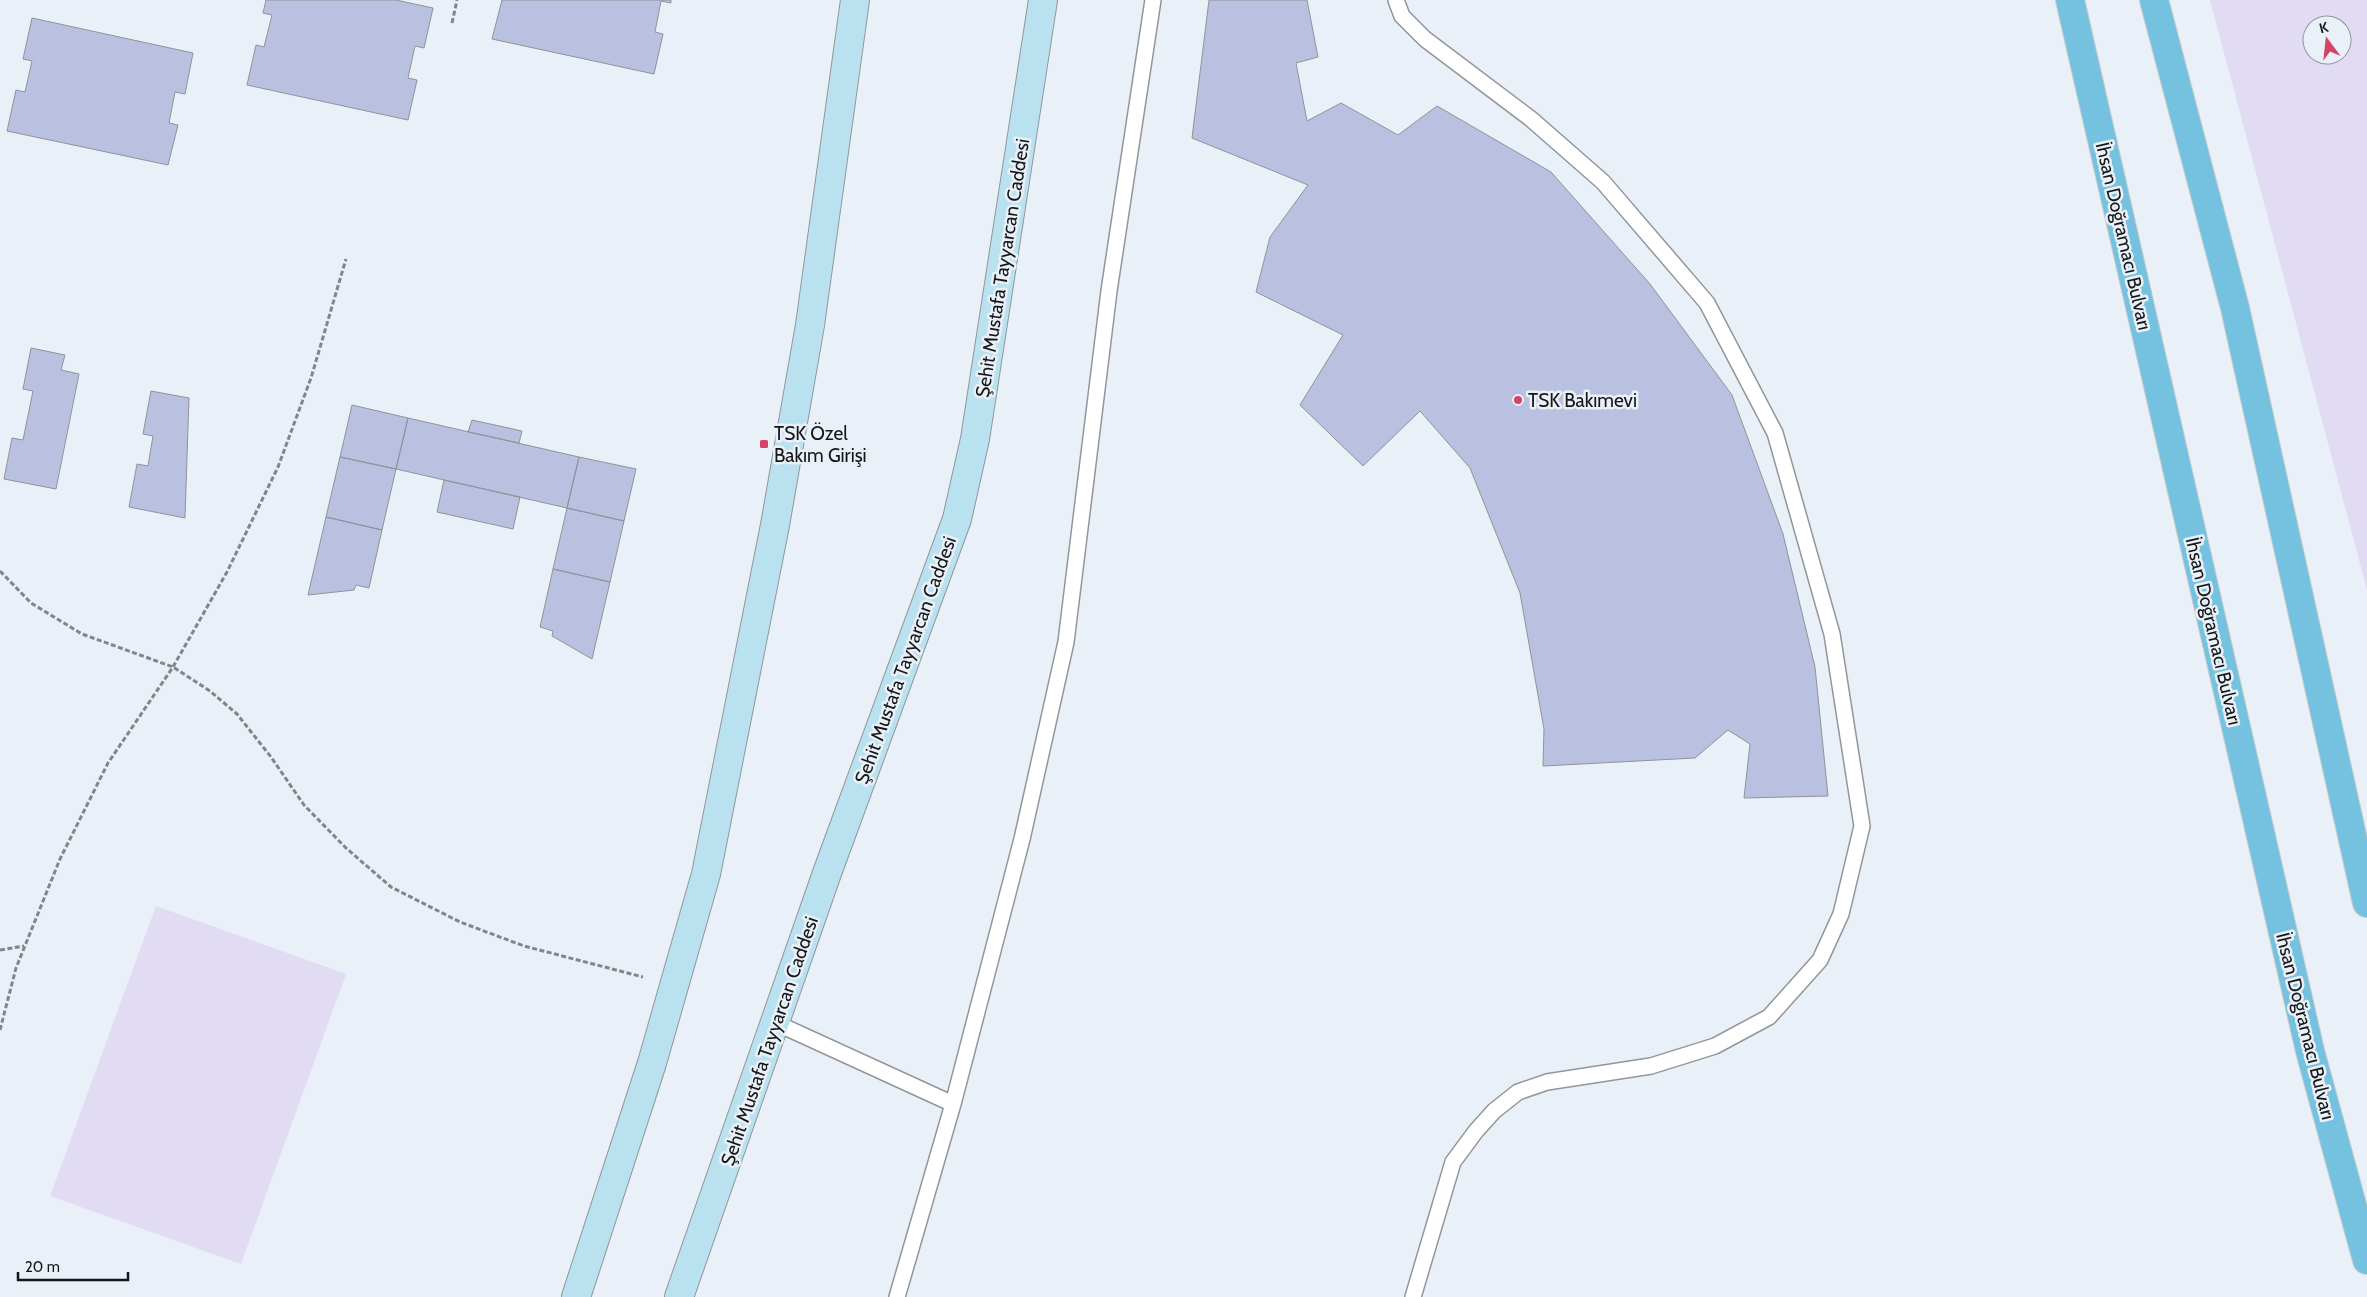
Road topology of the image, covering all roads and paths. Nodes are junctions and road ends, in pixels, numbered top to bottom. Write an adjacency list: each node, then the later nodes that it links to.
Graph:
1 (457, 0): 8 (path)
2 (855, 0): 15 (main road)
3 (1043, 0): 16 (main road, Şehit Mustafa Tayyarcan Caddesi)
4 (1153, 0): 18 (lane)
5 (1396, 0): 23 (lane)
6 (2070, 0): 19 (main road, İhsan Doğramacı Bulvarı)
7 (2154, 0): 12 (main road)
8 (452, 23)
9 (346, 260): 11 (path)
10 (0, 571): 11 (path)
11 (173, 666): 13 (path); 15 (path)
12 (2367, 903)
13 (24, 946): 14 (path); 17 (path)
14 (0, 950)
15 (674, 985): 20 (main road)
16 (776, 1023): 18 (lane); 21 (main road, Şehit Mustafa Tayyarcan Caddesi)
17 (0, 1030)
18 (953, 1104): 22 (lane)
19 (2367, 1260)
20 (576, 1297)
21 (679, 1297)
22 (897, 1297)
23 (1413, 1297)

